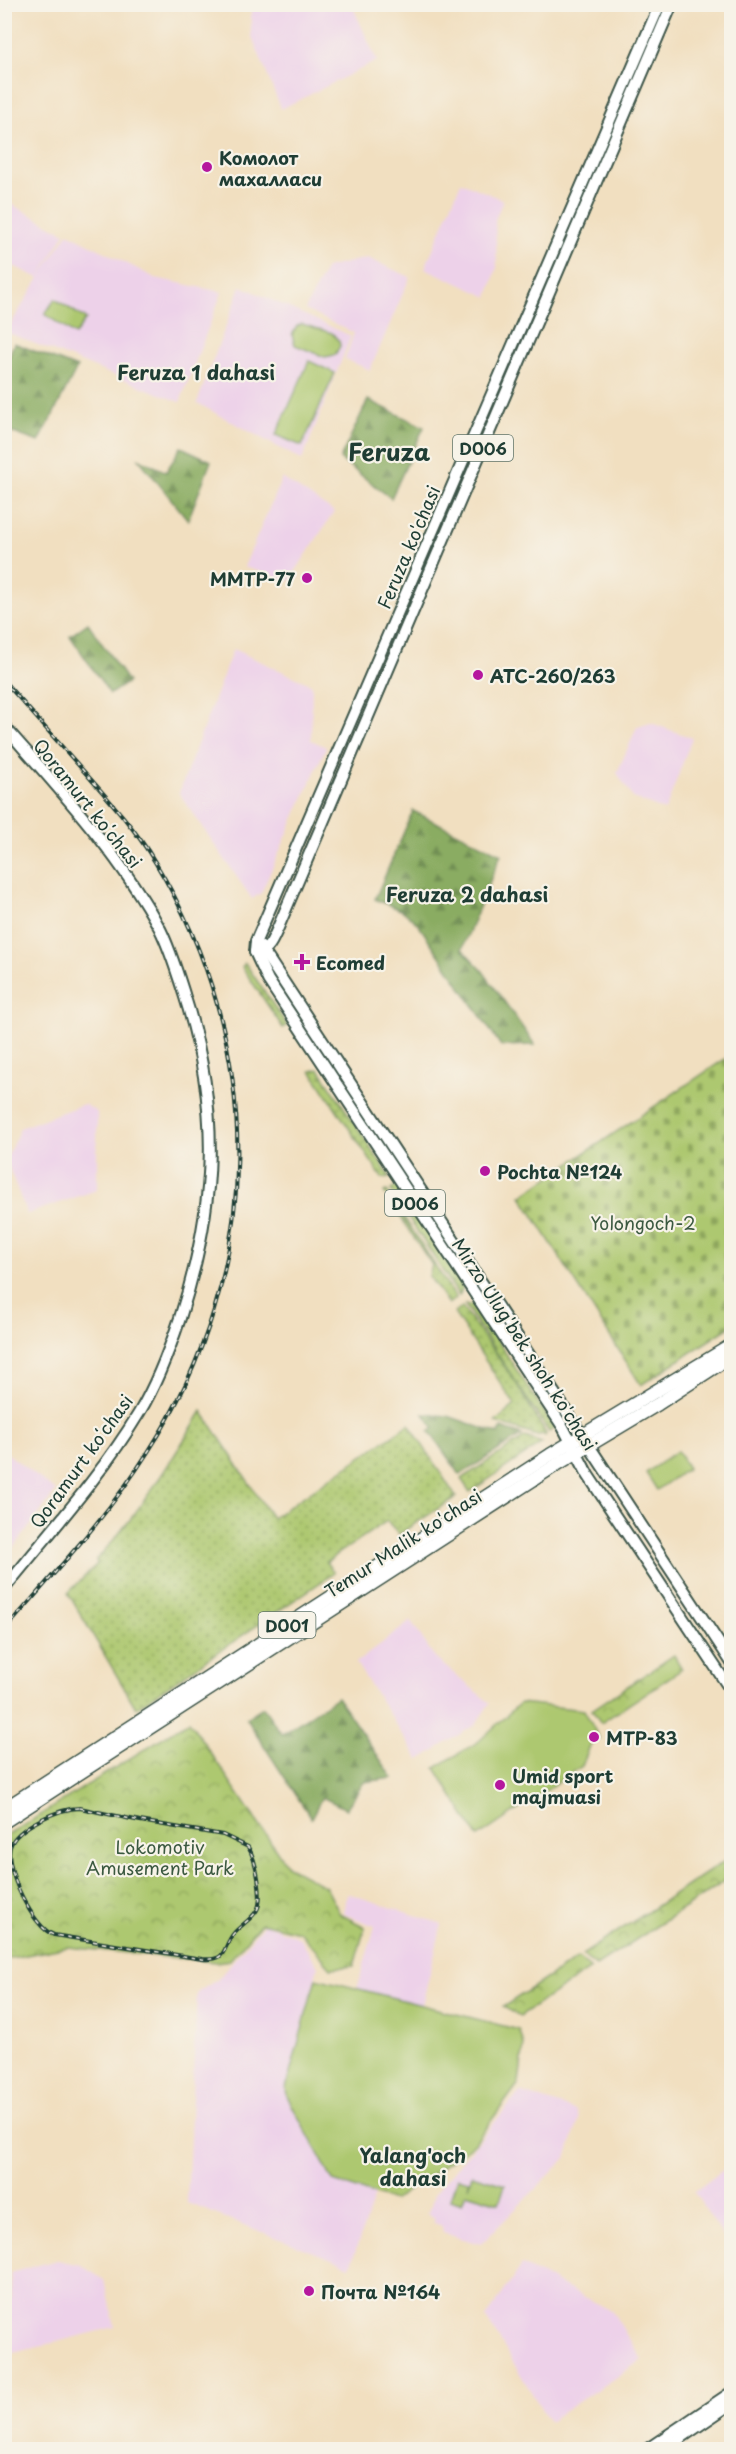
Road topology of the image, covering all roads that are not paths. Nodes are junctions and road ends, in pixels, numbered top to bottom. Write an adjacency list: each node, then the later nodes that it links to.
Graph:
1 (660, 4): 3 (main road, Feruza ko'chasi / D006)
2 (672, 4): 4 (main road, Feruza ko'chasi / D006)
3 (609, 124): 4 (main road); 5 (main road, Feruza ko'chasi / D006)
4 (620, 128): 6 (main road, Feruza ko'chasi / D006)
5 (494, 389): 6 (main road); 9 (main road, Feruza ko'chasi / D006)
6 (506, 394): 10 (main road, Feruza ko'chasi / D006)
7 (4, 726): 21 (main road, Qoramurt koʻchasi)
8 (4, 730): 19 (main road, Qoramurt koʻchasi)
9 (324, 784): 10 (main road); 11 (main road, Feruza ko'chasi / D006)
10 (337, 790): 11 (main road, Feruza ko'chasi / D006)
11 (263, 953): 12 (main road, Mirzo Ulug'bek shoh ko'chasi / D006); 13 (main road, Mirzo Ulug'bek shoh ko'chasi / D006)
12 (519, 1338): 13 (main road); 16 (main road, Mirzo Ulug'bek shoh ko'chasi / D006)
13 (508, 1345): 17 (main road, Mirzo Ulug'bek shoh ko'chasi / D006)
14 (732, 1345): 16 (highway, Temur Malik ko'chasi / D001)
15 (732, 1356): 16 (highway, Temur Malik ko'chasi / D001)
16 (585, 1441): 17 (highway, Temur Malik ko'chasi / D001); 18 (main road, Mirzo Ulug'bek shoh ko'chasi)
17 (574, 1448): 20 (main road, Mirzo Ulug'bek shoh ko'chasi); 25 (highway, Temur Malik ko'chasi / D001)
18 (676, 1579): 20 (main road); 22 (main road, Mirzo Ulug'bek shoh ko'chasi)
19 (4, 1583)
20 (663, 1588): 23 (main road, Mirzo Ulug'bek shoh ko'chasi)
21 (4, 1589)
22 (712, 1633): 23 (main road); 24 (main road, Mirzo Ulug'bek shoh ko'chasi)
23 (699, 1642): 26 (main road, Mirzo Ulug'bek shoh ko'chasi)
24 (732, 1663)
25 (219, 1677): 27 (highway, Temur Malik ko'chasi / D001); 28 (highway, Temur Malik ko'chasi / D001)
26 (732, 1692)
27 (4, 1809)
28 (4, 1822)
29 (732, 2392): 31 (main road)
30 (732, 2403): 32 (main road)
31 (646, 2450)
32 (663, 2450)

